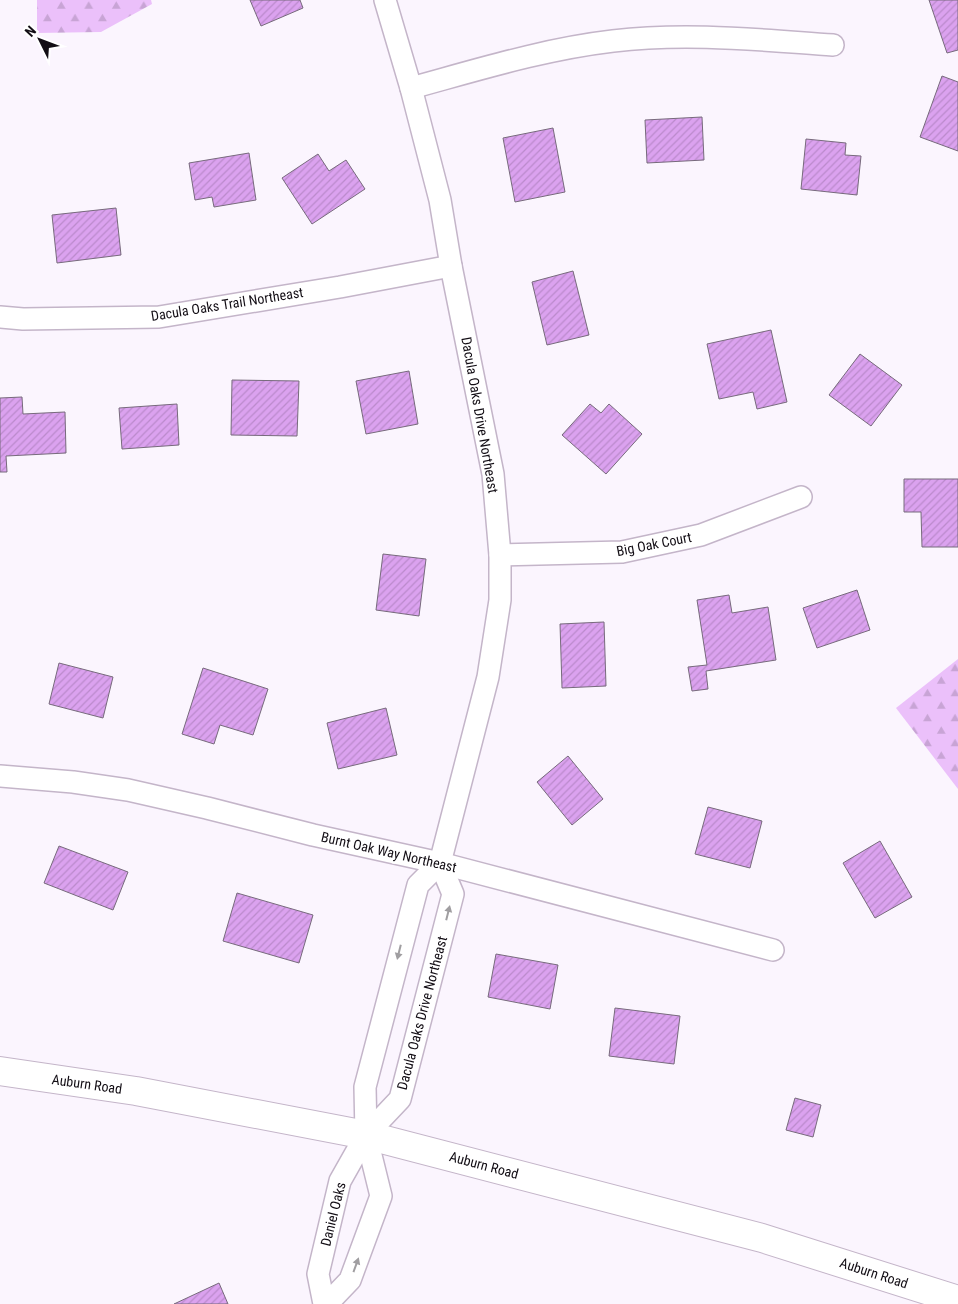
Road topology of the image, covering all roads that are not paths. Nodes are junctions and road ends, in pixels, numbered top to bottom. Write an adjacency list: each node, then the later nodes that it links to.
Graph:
1 (385, 0): 3 (street, Dacula Oaks Drive Northeast)
2 (833, 45): 3 (street)
3 (410, 88): 4 (street, Dacula Oaks Drive Northeast)
4 (451, 266): 5 (street, Dacula Oaks Trail Northeast); 7 (street, Dacula Oaks Drive Northeast)
5 (0, 317)
6 (801, 497): 7 (street, Big Oak Court)
7 (500, 555): 9 (street, Dacula Oaks Drive Northeast)
8 (0, 776): 9 (street, Burnt Oak Way Northeast)
9 (440, 863): 10 (street, Burnt Oak Way Northeast); 12 (street, one-way to 12); 12 (street, Dacula Oaks Drive Northeast, one-way to 9)
10 (773, 950)
11 (0, 1071): 12 (main road, Auburn Road)
12 (366, 1135): 13 (main road, Auburn Road); 14 (street, Daniel Oaks); 14 (street, Daniel Oaks, one-way to 12)
13 (958, 1300)
14 (326, 1304)

